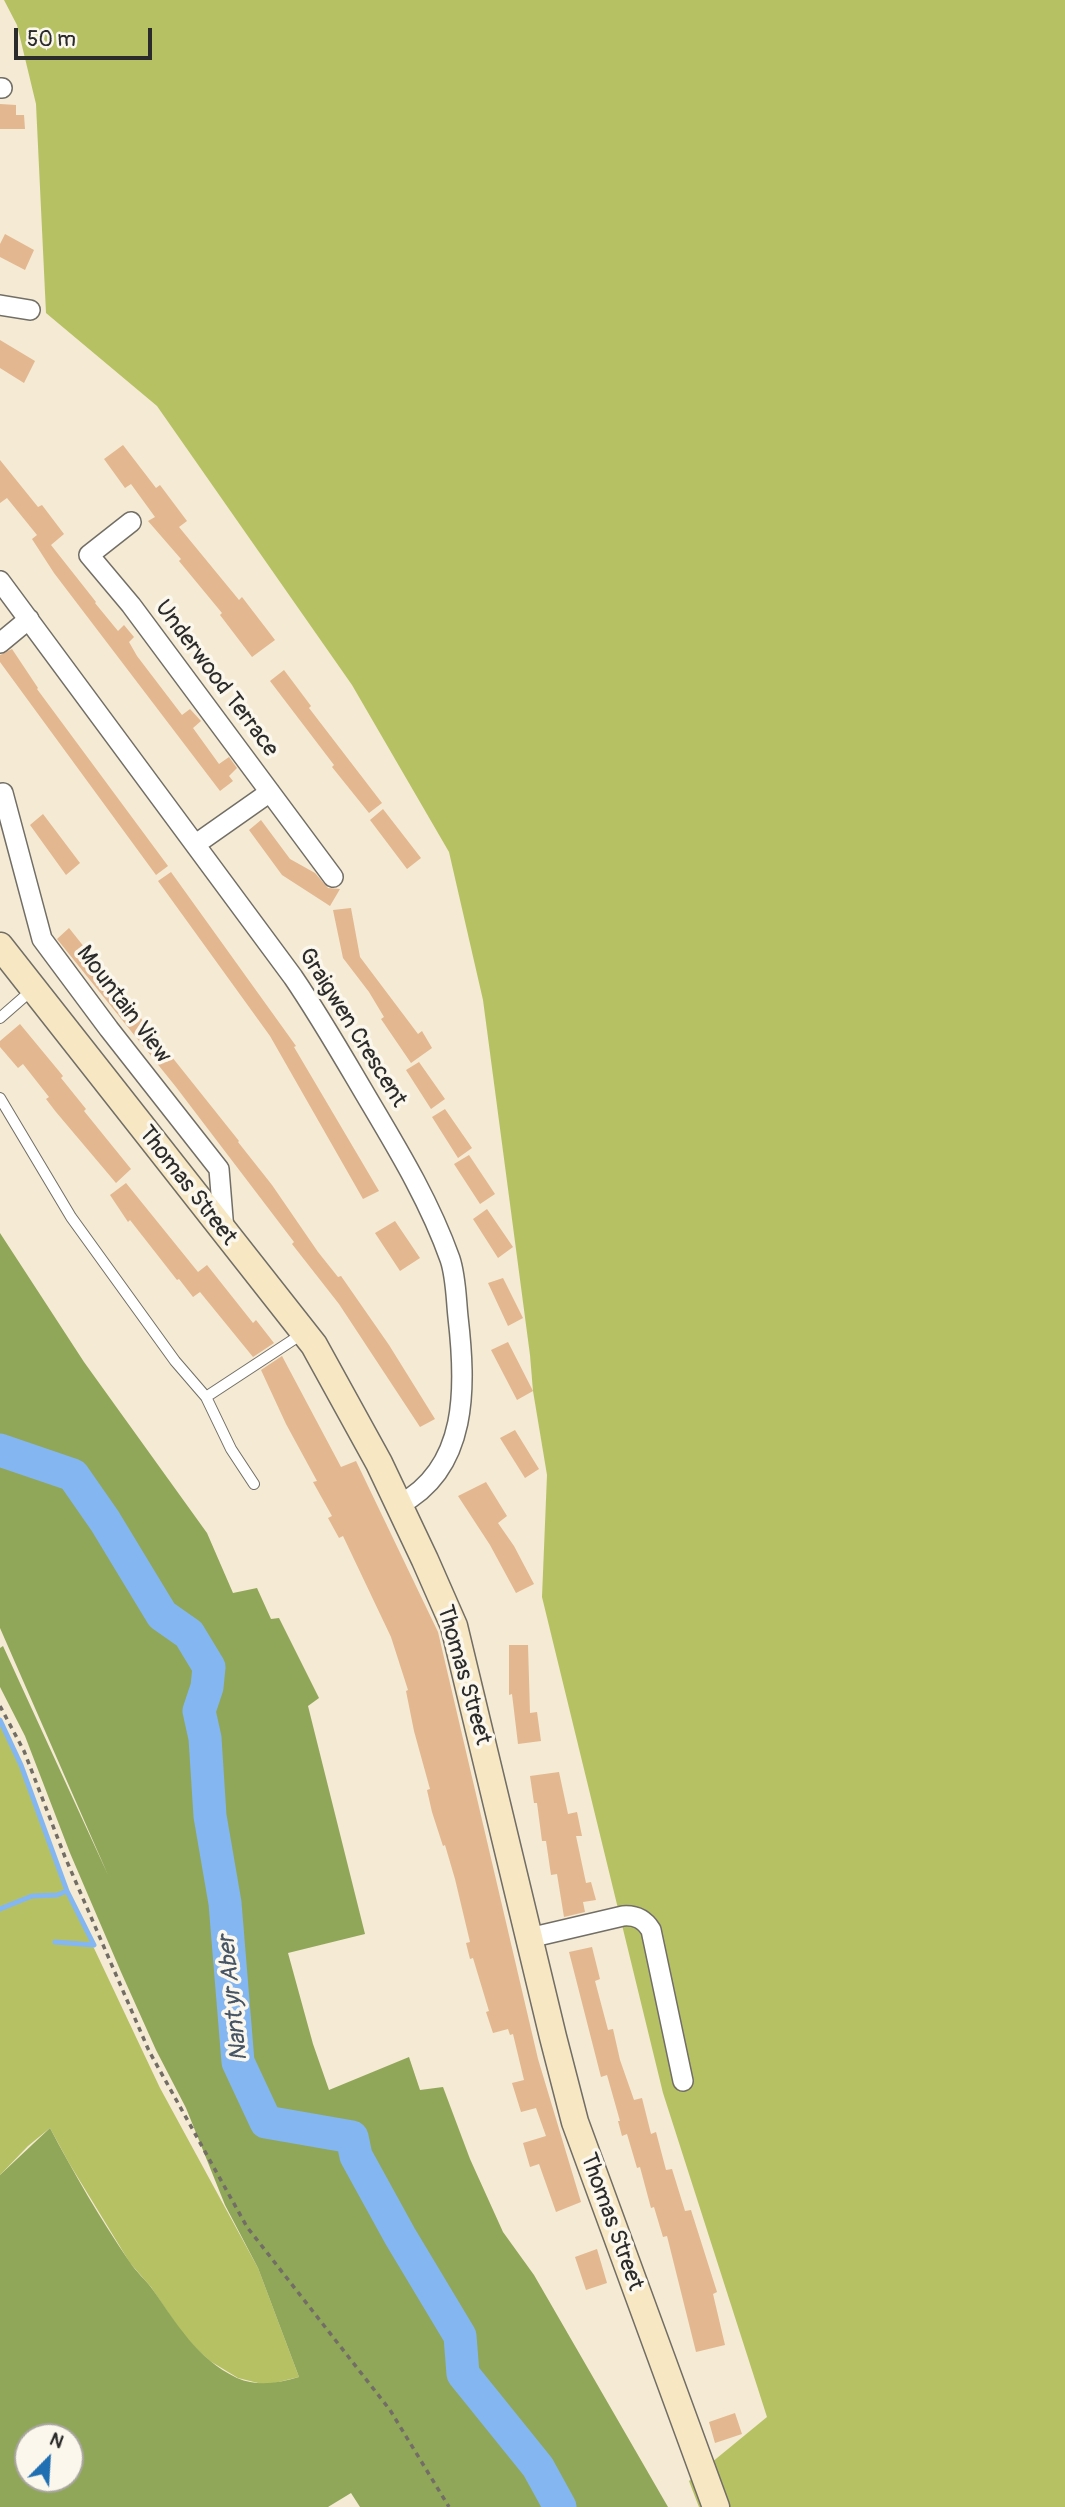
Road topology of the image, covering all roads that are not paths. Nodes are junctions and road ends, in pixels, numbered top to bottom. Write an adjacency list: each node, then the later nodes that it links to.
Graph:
1 (0, 305): 2 (street)
2 (30, 310)
3 (131, 522): 8 (street, Underwood Terrace)
4 (0, 581): 5 (street, Graigwen Crescent)
5 (29, 619): 6 (street); 10 (street, Graigwen Crescent)
6 (0, 643)
7 (2, 790): 9 (street); 16 (street, Mountain View)
8 (270, 792): 10 (street); 11 (street, Underwood Terrace)
9 (0, 819)
10 (196, 844): 20 (street, Graigwen Crescent)
11 (333, 877)
12 (0, 946): 13 (main road, Thomas Street)
13 (32, 990): 14 (lane); 16 (main road, Thomas Street)
14 (0, 1018)
15 (0, 1098): 18 (lane)
16 (224, 1232): 17 (main road, Thomas Street)
17 (304, 1333): 18 (lane); 20 (main road, Thomas Street)
18 (206, 1398): 19 (lane)
19 (254, 1484)
20 (399, 1505): 21 (main road, Thomas Street)
21 (529, 1938): 22 (street); 23 (main road, Thomas Street)
22 (683, 2081)
23 (716, 2507)

